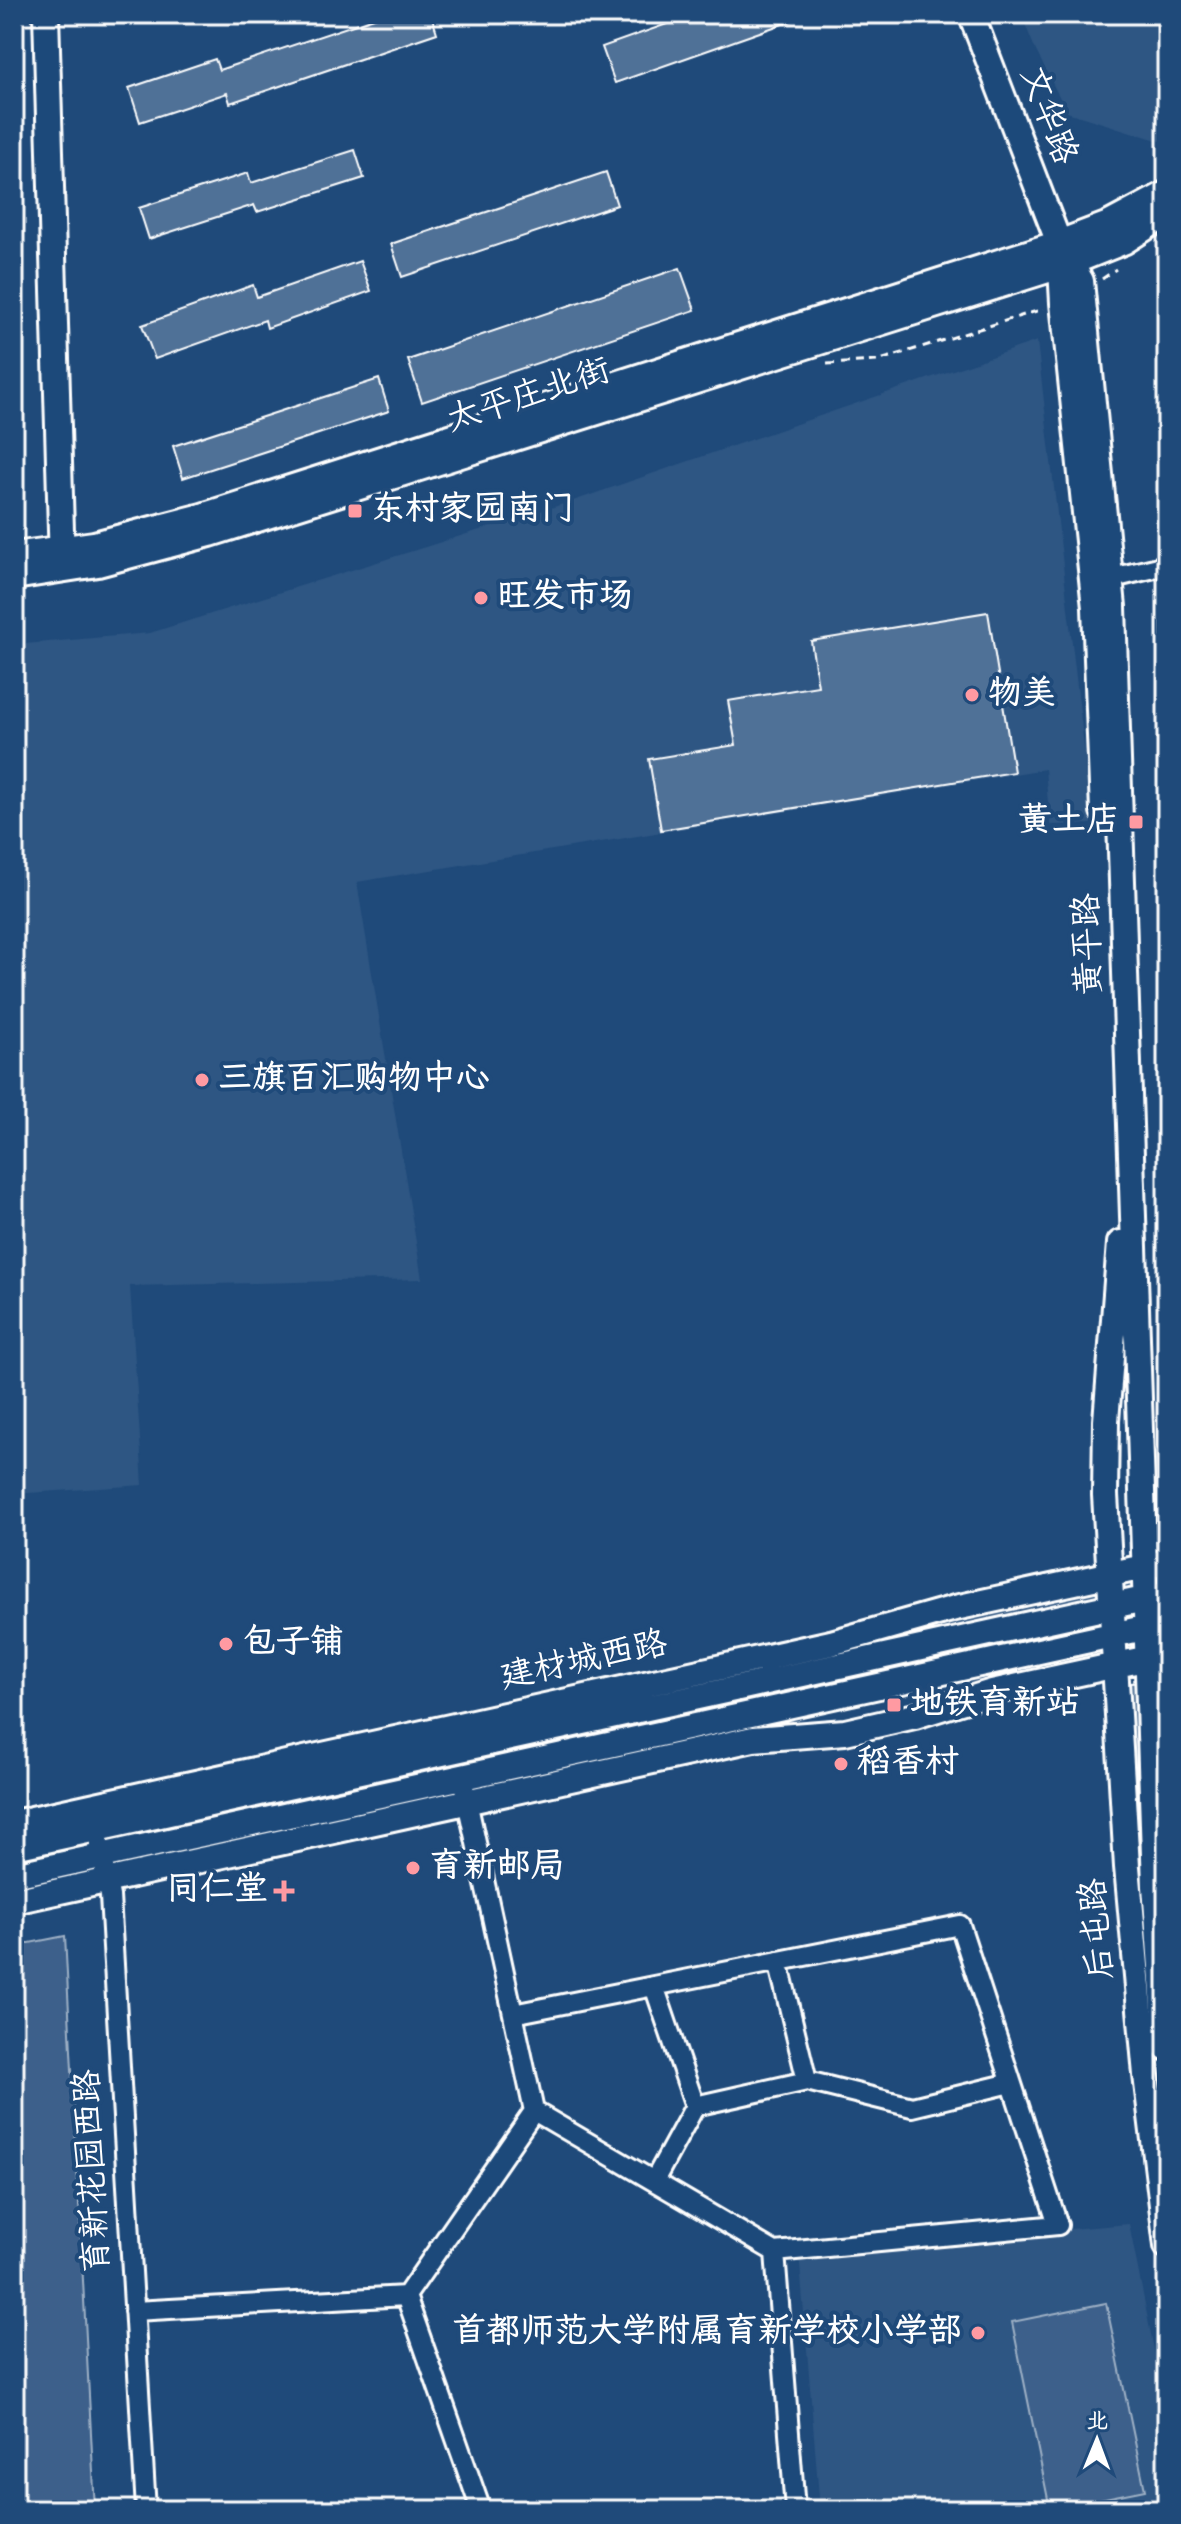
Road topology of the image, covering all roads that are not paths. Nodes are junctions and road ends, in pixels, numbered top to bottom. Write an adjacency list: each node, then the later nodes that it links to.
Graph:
1 (46, 14): 7 (main road)
2 (971, 14): 5 (main road, 文华路)
3 (1167, 193): 5 (main road)
4 (1167, 214): 5 (main road)
5 (1064, 257): 7 (main road, 太平庄北街); 10 (main road, 黄平路)
6 (14, 555): 7 (main road, 太平庄北街)
7 (62, 561): 9 (main road, 太平庄北街)
8 (1167, 565): 10 (street)
9 (14, 577)
10 (1102, 580): 11 (main road, 黄平路); 12 (main road, 黄平路)
11 (1156, 1564): 12 (main road, 建材城西路); 13 (main road, 黄平路)
12 (1109, 1573): 14 (main road, 黄平路); 20 (main road, 建材城西路)
13 (1156, 1596): 14 (main road, 建材城西路); 15 (main road, 黄平路)
14 (1111, 1605): 16 (main road, 后屯路); 21 (main road, 建材城西路)
15 (1157, 1625): 16 (main road); 17 (main road, 后屯路)
16 (1113, 1635): 18 (main road, 后屯路); 19 (main road)
17 (1158, 1656): 18 (main road); 30 (main road, 后屯路)
18 (1115, 1666): 19 (main road); 36 (main road, 后屯路)
19 (465, 1790): 23 (main road); 25 (main road); 29 (street)
20 (14, 1823)
21 (96, 1829): 22 (main road, 建材城西路); 23 (street, 育新花园西路)
22 (14, 1847)
23 (102, 1856): 24 (main road); 25 (street, 育新花园西路)
24 (14, 1875)
25 (108, 1880): 26 (main road); 39 (street, 育新花园西路)
26 (14, 1901)
27 (778, 1961): 28 (street); 31 (street); 32 (street)
28 (654, 1986): 29 (street); 33 (street)
29 (513, 2014): 34 (street)
30 (1167, 2048)
31 (807, 2081): 32 (street); 33 (street)
32 (1011, 2083): 37 (street)
33 (695, 2106): 35 (street)
34 (534, 2111): 35 (street); 38 (street)
35 (654, 2181): 37 (street)
36 (1167, 2246)
37 (775, 2252): 42 (street)
38 (406, 2296): 39 (street); 41 (street)
39 (134, 2311): 40 (street, 育新花园西路)
40 (146, 2510)
41 (481, 2510)
42 (795, 2510)

